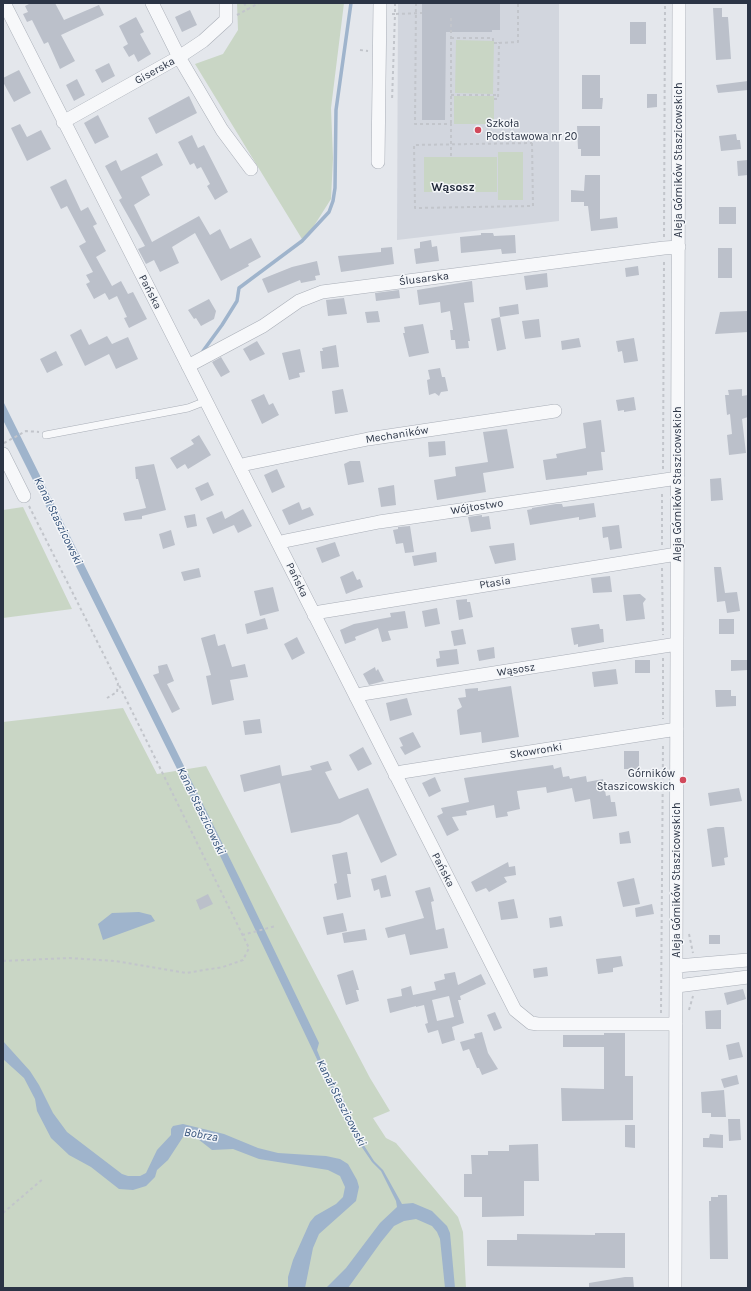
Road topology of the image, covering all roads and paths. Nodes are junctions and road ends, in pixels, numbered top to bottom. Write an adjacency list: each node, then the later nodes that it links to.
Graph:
1 (4, 3): 25 (street, Pańska)
2 (152, 3): 20 (street)
3 (226, 3): 17 (street)
4 (244, 3): 12 (path)
5 (259, 3): 12 (path)
6 (380, 3): 29 (street)
7 (395, 3): 15 (path)
8 (416, 3): 13 (path)
9 (518, 3): 19 (path)
10 (665, 3): 31 (path)
11 (679, 3): 32 (street, Aleja Górników Staszicowskich)
12 (248, 10): 17 (path)
13 (416, 13): 14 (path); 15 (path); 26 (path)
14 (422, 13)
15 (393, 14): 24 (path)
16 (451, 18): 18 (path)
17 (226, 20): 20 (street, Giserska)
18 (451, 38): 19 (path); 21 (path)
19 (499, 43): 22 (path)
20 (179, 57): 25 (street, Giserska); 30 (street)
21 (451, 95): 22 (path); 26 (path)
22 (498, 95): 23 (path)
23 (494, 99)
24 (392, 101)
25 (63, 122): 33 (street, Pańska)
26 (451, 124): 27 (path)
27 (451, 144): 27 (path); 28 (path)
28 (451, 157)
29 (378, 162)
30 (251, 169)
31 (664, 248): 32 (street, Ślusarska); 33 (street, Ślusarska); 42 (path)
32 (679, 248): 41 (street, Aleja Górników Staszicowskich)
33 (188, 366): 34 (street, Pańska)
34 (206, 401): 37 (lane); 40 (street, Pańska)
35 (555, 411): 40 (street, Mechaników)
36 (37, 431): 38 (path)
37 (46, 435)
38 (8, 440)
39 (3, 454): 43 (street)
40 (240, 467): 44 (street, Pańska)
41 (678, 478): 42 (street, Wójtostwo); 45 (street, Aleja Górników Staszicowskich)
42 (662, 480): 44 (street, Wójtostwo); 46 (path)
43 (24, 496): 50 (path)
44 (279, 544): 47 (street, Pańska)
45 (677, 554): 46 (street, Ptasia); 48 (street, Aleja Górników Staszicowskich)
46 (662, 555): 47 (street, Ptasia); 49 (path)
47 (314, 615): 51 (street, Pańska)
48 (677, 644): 49 (street, Wąsosz); 53 (street, Aleja Górników Staszicowskich)
49 (663, 647): 51 (street, Wąsosz); 54 (path)
50 (118, 683): 52 (path); 57 (path)
51 (356, 697): 55 (street, Pańska)
52 (107, 698)
53 (677, 729): 54 (street, Skowronki); 60 (street, Aleja Górników Staszicowskich)
54 (663, 732): 55 (street, Skowronki); 63 (path)
55 (395, 775): 64 (street, Pańska)
56 (276, 926): 57 (path)
57 (242, 935): 59 (path)
58 (748, 960): 60 (street, Aleja Górników Staszicowskich)
59 (3, 961)
60 (677, 966): 62 (street, Aleja Górników Staszicowskich)
61 (748, 977): 62 (street)
62 (677, 986): 64 (street, Aleja Górników Staszicowskich)
63 (662, 1008)
64 (676, 1024): 67 (street, Aleja Górników Staszicowskich)
65 (44, 1178): 66 (path)
66 (3, 1213)
67 (676, 1288)

